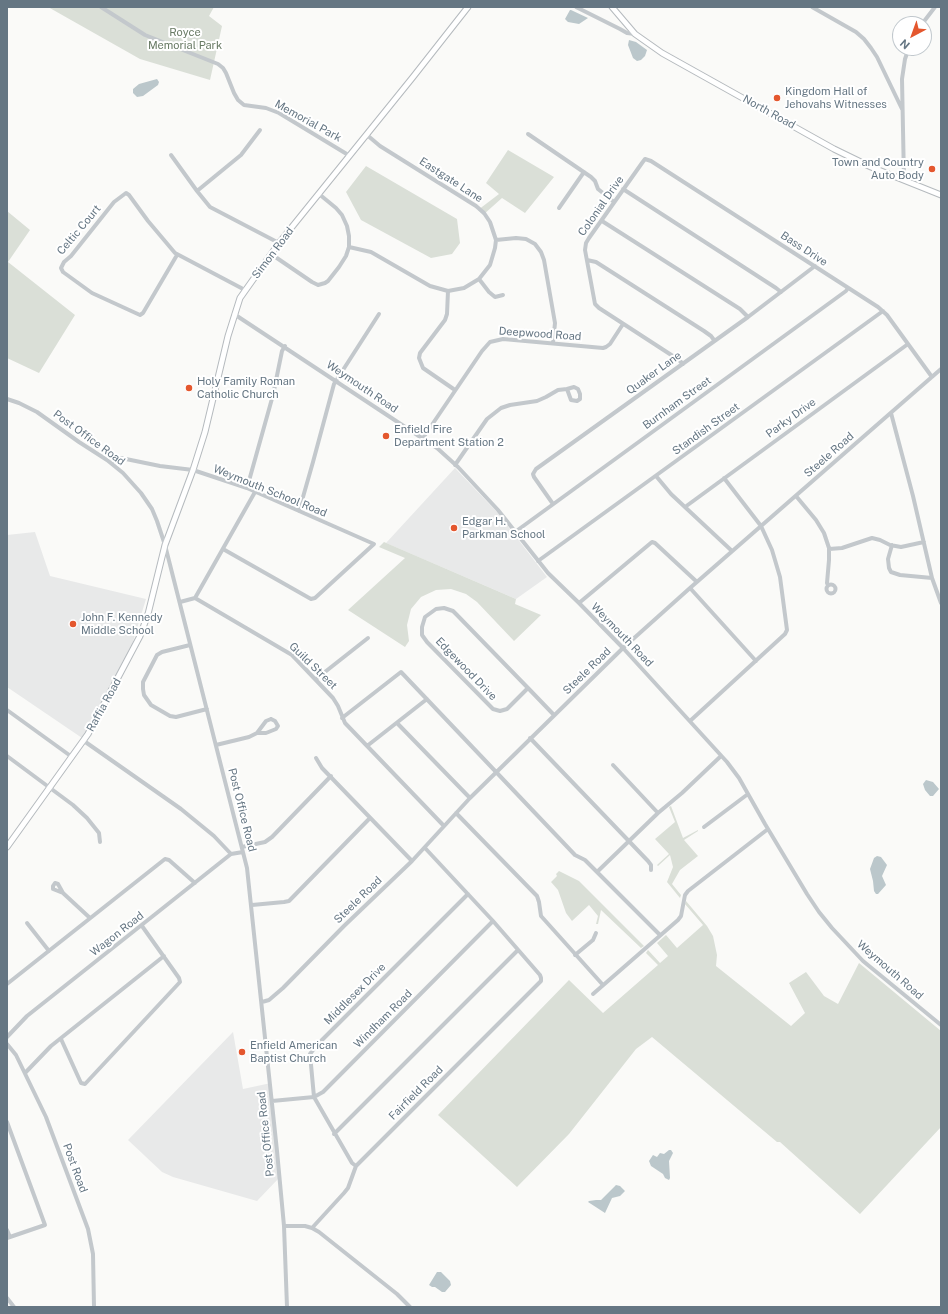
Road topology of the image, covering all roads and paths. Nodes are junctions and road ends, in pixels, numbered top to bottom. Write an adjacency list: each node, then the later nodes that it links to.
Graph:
1 (101, 7): 15 (street, Memorial Park)
2 (468, 7): 13 (main road, Simon Road)
3 (576, 7): 8 (street)
4 (612, 7): 8 (main road, North Road)
5 (812, 7): 10 (street)
6 (935, 7): 7 (street)
7 (928, 16)
8 (635, 34): 18 (main road, North Road)
9 (907, 56): 10 (street)
10 (902, 109): 18 (street)
11 (260, 130): 20 (street)
12 (528, 134): 17 (street)
13 (367, 135): 15 (main road, Simon Road); 26 (street, Eastgate Lane)
14 (171, 155): 20 (street)
15 (350, 156): 21 (main road, Simon Road)
16 (646, 159): 19 (street, Colonial Drive); 32 (street, Bass Drive)
17 (584, 172): 23 (street); 24 (street)
18 (904, 180): 22 (main road, North Road)
19 (623, 189): 23 (street, Colonial Drive); 37 (street)
20 (197, 192): 27 (street)
21 (319, 194): 27 (main road, Simon Road); 28 (street)
22 (941, 195)
23 (614, 202): 25 (street, Colonial Drive)
24 (559, 208)
25 (602, 221): 31 (street, Colonial Drive); 42 (street)
26 (496, 240): 33 (street); 45 (street)
27 (279, 243): 29 (main road, Simon Road)
28 (349, 247): 29 (street); 36 (street)
29 (271, 254): 35 (main road, Simon Road)
30 (177, 255): 30 (street, Celtic Court); 35 (street)
31 (587, 260): 43 (street, Colonial Drive); 44 (street)
32 (815, 266): 34 (street, Bass Drive); 37 (street, Quaker Lane)
33 (478, 279): 36 (street); 38 (street)
34 (848, 288): 39 (street, Bass Drive); 65 (street, Burnham Street)
35 (245, 290): 40 (main road, Simon Road)
36 (448, 291): 53 (street)
37 (781, 292): 42 (street, Quaker Lane)
38 (502, 295)
39 (883, 311): 46 (street, Bass Drive); 60 (street, Standish Street)
40 (234, 314): 47 (street, Weymouth Road); 59 (main road, Simon Road)
41 (379, 314): 51 (street)
42 (748, 316): 44 (street, Quaker Lane)
43 (623, 324): 45 (street, Deepwood Road); 48 (street, Colonial Drive)
44 (714, 340): 48 (street, Quaker Lane)
45 (553, 343): 53 (street, Deepwood Road)
46 (908, 344): 50 (street, Bass Drive); 61 (street, Parky Drive)
47 (285, 346): 51 (street, Weymouth Road); 62 (street)
48 (683, 364): 65 (street, Quaker Lane)
49 (941, 370): 50 (street, Steele Road)
50 (932, 377): 55 (street, Steele Road)
51 (336, 380): 56 (street, Weymouth Road); 67 (street)
52 (567, 389): 58 (street)
53 (455, 390): 56 (street, Deepwood Road)
54 (7, 398): 57 (street, Post Office Road)
55 (891, 413): 64 (street, Steele Road); 70 (street)
56 (423, 438): 58 (street, Weymouth Road)
57 (111, 463): 59 (street, Weymouth School Road); 71 (street, Post Office Road)
58 (455, 465): 69 (street, Weymouth Road)
59 (193, 470): 62 (street, Weymouth School Road); 71 (main road, Simon Road)
60 (656, 476): 66 (street); 76 (street, Standish Street)
61 (724, 478): 66 (street, Parky Drive); 68 (street)
62 (247, 488): 63 (street, Weymouth School Road)
63 (255, 492): 67 (street, Weymouth School Road); 73 (street)
64 (796, 496): 68 (street, Steele Road); 74 (street)
65 (553, 504): 69 (street, Burnham Street)
66 (685, 507): 75 (street)
67 (299, 511): 73 (street, Weymouth School Road)
68 (761, 526): 75 (street, Steele Road); 88 (street)
69 (515, 532): 76 (street, Weymouth Road)
70 (924, 542): 72 (street); 77 (street)
71 (165, 545): 82 (street, Post Office Road); 100 (main road, Raffia Road)
72 (892, 545): 74 (street); 77 (street)
73 (223, 549): 81 (street)
74 (829, 549): 79 (street)
75 (732, 551): 78 (street, Steele Road)
76 (538, 561): 83 (street, Weymouth Road)
77 (932, 578): 84 (street)
78 (697, 582): 80 (street, Steele Road); 83 (street)
79 (828, 585)
80 (690, 588): 87 (street, Steele Road); 88 (street)
81 (195, 598): 82 (street); 89 (street, Guild Street)
82 (180, 602): 86 (street, Post Office Road)
83 (579, 603): 87 (street, Weymouth Road)
84 (941, 603)
85 (368, 638): 89 (street)
86 (190, 645): 92 (street, Post Office Road); 92 (street)
87 (623, 648): 94 (street, Steele Road); 96 (street, Weymouth Road)
88 (756, 661): 96 (street)
89 (316, 679): 95 (street, Guild Street)
90 (528, 688): 90 (street, Edgewood Drive); 94 (street, Edgewood Drive)
91 (427, 699): 95 (street); 97 (street); 108 (street)
92 (207, 709): 101 (street, Post Office Road)
93 (7, 710): 105 (street)
94 (554, 715): 99 (street, Steele Road)
95 (342, 718): 102 (street, Guild Street)
96 (690, 722): 104 (street, Weymouth Road)
97 (397, 723): 102 (street); 112 (street)
98 (257, 733): 98 (street); 101 (street)
99 (530, 738): 108 (street, Steele Road); 119 (street)
100 (84, 741): 105 (main road, Raffia Road); 124 (street)
101 (216, 745): 123 (street, Post Office Road)
102 (367, 746): 116 (street, Guild Street)
103 (7, 756): 110 (street)
104 (721, 756): 111 (street, Weymouth Road); 114 (street)
105 (72, 757): 110 (main road, Raffia Road)
106 (316, 758): 109 (street)
107 (612, 766): 114 (street)
108 (497, 771): 112 (street, Steele Road); 127 (street)
109 (331, 776): 115 (street); 123 (street, Wagon Road)
110 (51, 787): 120 (street); 121 (main road, Raffia Road)
111 (748, 794): 117 (street); 118 (street, Weymouth Road)
112 (470, 798): 113 (street, Steele Road)
113 (456, 812): 116 (street, Steele Road); 140 (street)
114 (658, 813): 119 (street)
115 (370, 818): 125 (street); 131 (street)
116 (444, 826): 122 (street, Steele Road)
117 (704, 827)
118 (768, 830): 137 (street); 146 (street, Weymouth Road)
119 (629, 841): 126 (street); 127 (street)
120 (100, 842)
121 (7, 847)
122 (425, 848): 125 (street, Steele Road); 130 (street)
123 (243, 849): 124 (street, Wagon Road); 131 (street, Post Office Road)
124 (231, 854): 128 (street, Wagon Road)
125 (412, 861): 145 (street, Steele Road)
126 (651, 870)
127 (597, 872): 137 (street)
128 (195, 883): 132 (street); 135 (street, Wagon Road)
129 (63, 893): 132 (street)
130 (468, 894): 133 (street); 151 (street, Middlesex Drive)
131 (252, 905): 145 (street, Post Office Road)
132 (90, 918): 139 (street)
133 (493, 921): 138 (street); 151 (street, Windham Road)
134 (27, 923): 139 (street)
135 (142, 926): 141 (street); 147 (street, Wagon Road)
136 (596, 933): 140 (street)
137 (660, 936): 143 (street)
138 (518, 950): 154 (street); 155 (street, Fairfield Road)
139 (49, 951): 142 (street)
140 (575, 955): 143 (street)
141 (164, 956): 148 (street); 148 (street)
142 (7, 984)
143 (603, 985): 144 (street)
144 (593, 994)
145 (262, 1002): 152 (street, Post Office Road)
146 (941, 1025)
147 (7, 1037)
148 (60, 1039): 150 (street)
149 (7, 1044): 150 (street, Post Road)
150 (25, 1072): 162 (street, Post Road)
151 (314, 1097): 152 (street); 154 (street, Middlesex Drive)
152 (272, 1101): 156 (street, Post Office Road)
153 (7, 1122): 159 (street)
154 (334, 1134): 155 (street, Middlesex Drive)
155 (356, 1166): 157 (street, Fairfield Road)
156 (284, 1226): 157 (street); 163 (street, Post Office Road)
157 (312, 1228): 164 (street)
158 (7, 1230): 159 (street)
159 (8, 1237)
160 (7, 1298): 161 (street)
161 (14, 1307)
162 (94, 1307)
163 (287, 1307)
164 (410, 1307)

